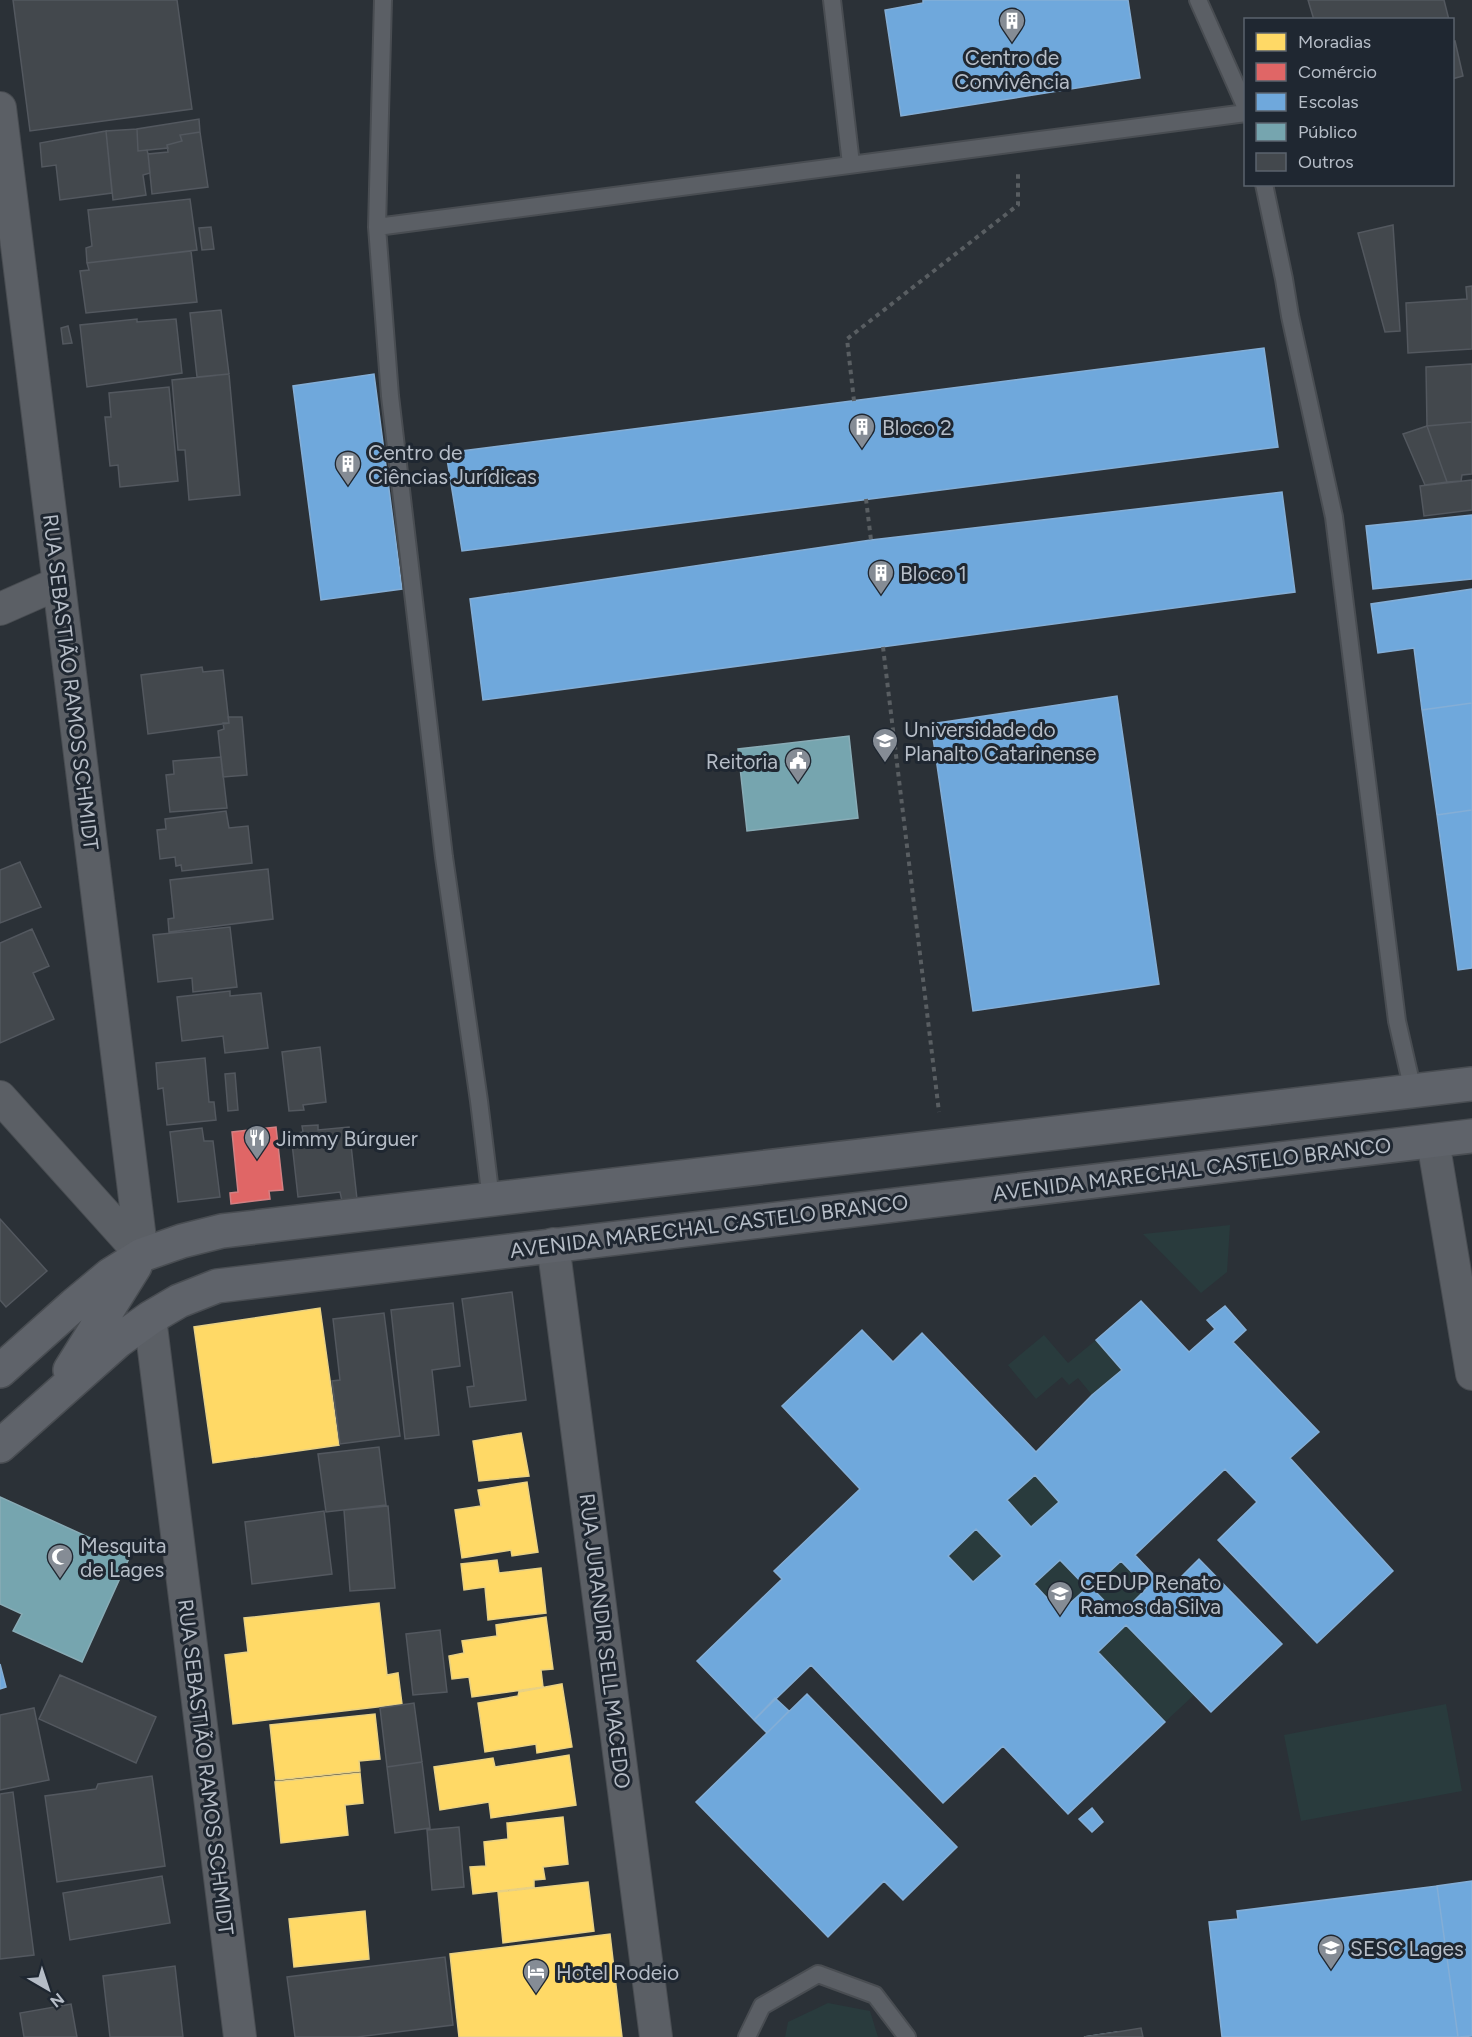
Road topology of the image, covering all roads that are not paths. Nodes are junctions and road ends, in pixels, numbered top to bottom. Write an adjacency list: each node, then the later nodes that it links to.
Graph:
1 (383, 0): 9 (lane)
2 (832, 0): 7 (lane)
3 (1198, 0): 4 (lane)
4 (1244, 106)
5 (0, 108): 10 (street, RUA SEBASTIÃO RAMOS SCHMIDT)
6 (1244, 113): 7 (lane)
7 (851, 164): 9 (lane)
8 (1264, 186): 13 (lane)
9 (377, 227): 17 (lane)
10 (59, 583): 11 (street); 19 (street, RUA SEBASTIÃO RAMOS SCHMIDT)
11 (0, 609)
12 (1472, 1083): 13 (main road)
13 (1413, 1091): 17 (main road)
14 (0, 1097): 19 (street)
15 (1472, 1136): 16 (main road, AVENIDA MARECHAL CASTELO BRANCO)
16 (1433, 1141): 18 (main road, AVENIDA MARECHAL CASTELO BRANCO); 22 (street)
17 (491, 1200): 19 (main road)
18 (554, 1244): 20 (main road, AVENIDA MARECHAL CASTELO BRANCO); 26 (street, RUA JURANDIR SELL MACEDO)
19 (142, 1255): 21 (main road); 23 (main road)
20 (150, 1318): 23 (main road, AVENIDA MARECHAL CASTELO BRANCO); 25 (street, RUA SEBASTIÃO RAMOS SCHMIDT)
21 (0, 1371)
22 (1472, 1374)
23 (49, 1402): 24 (main road, AVENIDA MARECHAL CASTELO BRANCO)
24 (0, 1446)
25 (240, 2037)
26 (656, 2037)
27 (747, 2037): 28 (lane)
28 (907, 2037)

